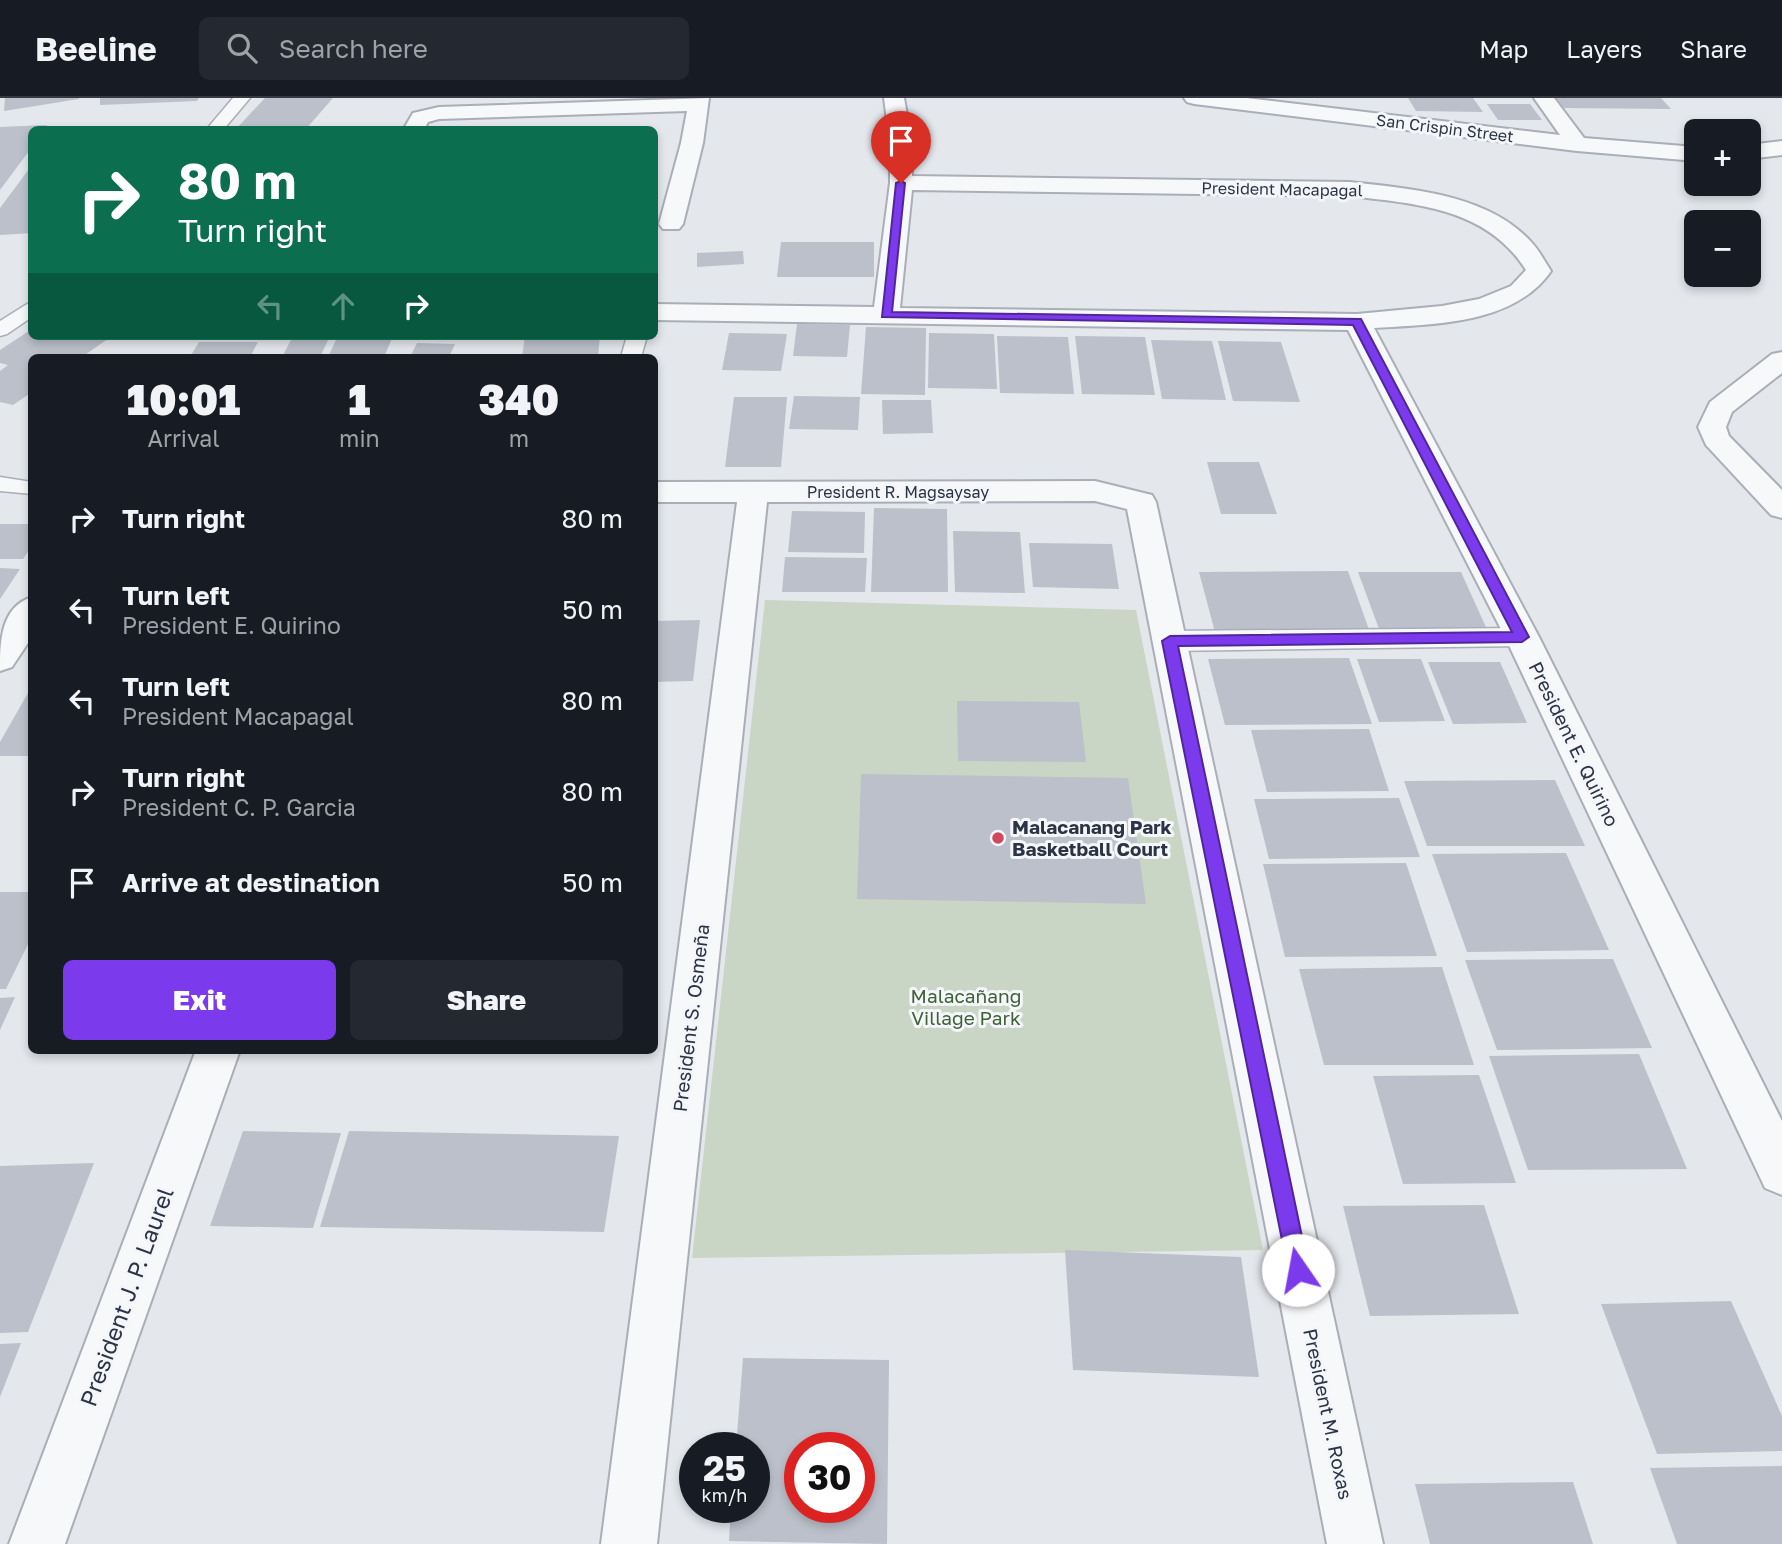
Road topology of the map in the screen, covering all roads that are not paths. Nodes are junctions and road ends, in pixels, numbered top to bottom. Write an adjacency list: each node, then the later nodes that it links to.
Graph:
1 (242, 98): 8 (lane)
2 (894, 98): 14 (street)
3 (1197, 98): 7 (street, San Crispin Street)
4 (1371, 98): 7 (street)
5 (1544, 98): 10 (street)
6 (699, 101): 9 (street); 15 (street)
7 (1383, 121): 10 (street, San Crispin Street)
8 (218, 126)
9 (415, 126)
10 (1577, 144): 13 (street, San Crispin Street)
11 (1782, 148): 12 (street)
12 (1761, 150)
13 (1684, 153)
14 (901, 183): 19 (street); 20 (street, President Macapagal)
15 (666, 191): 16 (street)
16 (671, 224)
17 (28, 310): 21 (lane)
18 (658, 312): 19 (street, President Macapagal)
19 (886, 315): 20 (street, President Macapagal)
20 (1357, 322): 30 (street, President E. Quirino)
21 (0, 330)
22 (1782, 360): 28 (street)
23 (0, 484): 24 (lane)
24 (26, 488)
25 (658, 492): 26 (street, President R. Magsaysay)
26 (753, 492): 27 (street, President R. Magsaysay); 36 (street, President S. Osmeña)
27 (1141, 502): 31 (street, President M. Roxas)
28 (1782, 508)
29 (28, 615): 32 (street)
30 (1522, 637): 31 (lane); 34 (street, President E. Quirino)
31 (1170, 641): 37 (street, President M. Roxas)
32 (0, 658)
33 (217, 1054): 35 (street, President J. P. Laurel)
34 (1782, 1171)
35 (37, 1544)
36 (629, 1544)
37 (1354, 1544)

